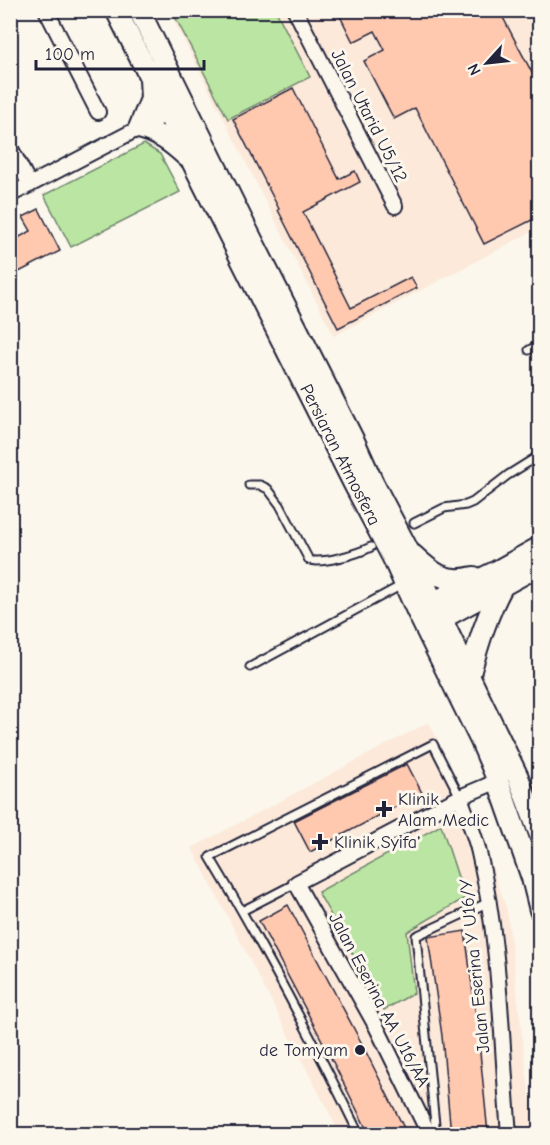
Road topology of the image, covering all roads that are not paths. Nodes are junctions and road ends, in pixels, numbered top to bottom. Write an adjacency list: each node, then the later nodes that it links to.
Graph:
1 (46, 10): 7 (street)
2 (116, 10): 5 (street, Persiaran Atmosfera)
3 (139, 10): 6 (street, Persiaran Atmosfera)
4 (295, 10): 14 (street, Jalan Utarid U5/12)
5 (150, 77): 8 (street, Persiaran Atmosfera); 9 (street)
6 (185, 104): 8 (street); 22 (street, Persiaran Atmosfera)
7 (98, 112)
8 (168, 113): 9 (street); 11 (street, Persiaran Atmosfera)
9 (139, 128): 11 (street); 12 (street)
10 (10, 147): 12 (street)
11 (193, 163): 25 (street, Persiaran Atmosfera)
12 (30, 185): 13 (street)
13 (10, 195)
14 (395, 206)
15 (540, 344): 16 (lane)
16 (529, 350)
17 (540, 455): 19 (lane)
18 (249, 485): 20 (lane)
19 (414, 524)
20 (371, 547)
21 (540, 547): 24 (street)
22 (407, 548): 24 (street); 26 (street, Persiaran Atmosfera)
23 (540, 565): 24 (street)
24 (500, 578): 26 (street); 28 (street)
25 (405, 584): 26 (street, Persiaran Atmosfera); 27 (lane)
26 (429, 615): 28 (street, Persiaran Atmosfera); 29 (street, Persiaran Atmosfera)
27 (250, 667)
28 (469, 677): 31 (street, Persiaran Atmosfera)
29 (498, 781): 30 (street); 34 (street, Persiaran Atmosfera)
30 (460, 797): 32 (street); 33 (street, Jalan Eserina Y U16/Y); 35 (lane)
31 (540, 835)
32 (296, 883): 35 (lane); 37 (street, Jalan Eserina AA U16/AA)
33 (489, 902): 38 (lane); 39 (street, Jalan Eserina Y U16/Y)
34 (540, 910)
35 (242, 911): 36 (lane)
36 (359, 1134)
37 (429, 1134)
38 (436, 1134)
39 (509, 1134)

